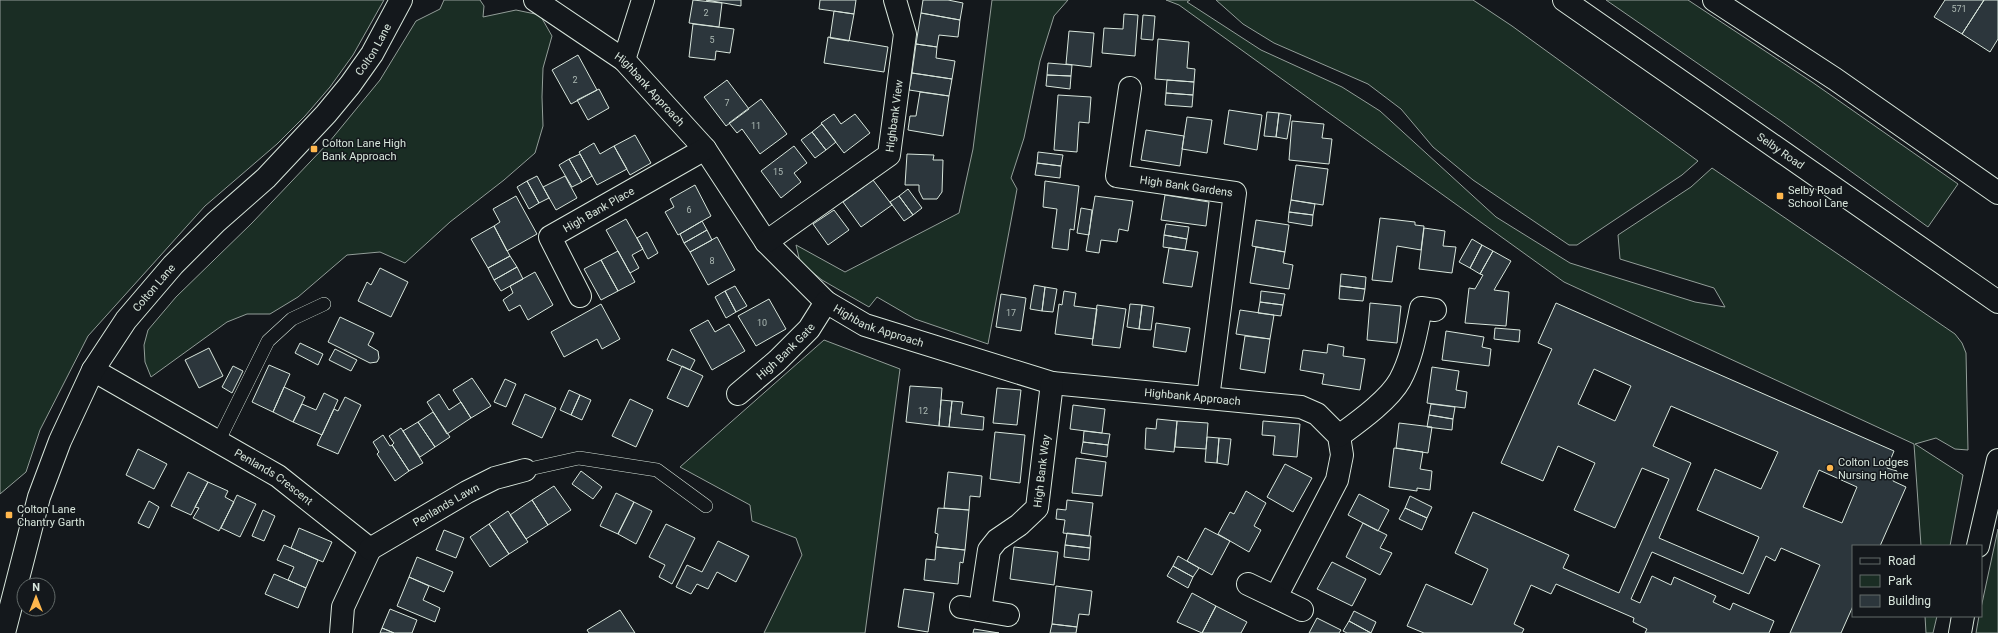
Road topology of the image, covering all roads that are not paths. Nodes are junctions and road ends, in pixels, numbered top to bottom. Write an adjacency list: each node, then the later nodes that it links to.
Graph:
1 (401, 0): 17 (street, Colton Lane)
2 (535, 0): 7 (street, Highbank Approach)
3 (643, 0): 7 (street)
4 (895, 0): 11 (street, Highbank View)
5 (1564, 0): 14 (street, Selby Road)
6 (1714, 0): 10 (street)
7 (624, 60): 9 (street, Highbank Approach)
8 (1130, 88): 20 (street, High Bank Gardens)
9 (705, 149): 11 (street, Highbank Approach); 12 (street, High Bank Place)
10 (1998, 193)
11 (766, 242): 13 (street, Highbank Approach)
12 (580, 296)
13 (826, 302): 18 (street, Highbank Approach); 19 (street, High Bank Gate)
14 (1998, 302)
15 (324, 304): 22 (lane)
16 (1434, 310): 21 (street)
17 (93, 370): 22 (street, Penlands Crescent); 33 (street, Colton Lane)
18 (1052, 383): 20 (street, Highbank Approach); 31 (street, High Bank Way)
19 (738, 394)
20 (1208, 398): 21 (street, Highbank Approach)
21 (1339, 436): 29 (street)
22 (218, 442): 27 (street, Penlands Crescent)
23 (1998, 460): 26 (street)
24 (526, 470): 25 (lane); 27 (street, Penlands Lawn)
25 (706, 506)
26 (1978, 545)
27 (370, 549): 34 (street)
28 (1248, 584): 29 (street)
29 (1276, 597): 30 (street)
30 (1302, 610)
31 (1008, 615)
32 (1963, 617): 35 (street)
33 (3, 627)
34 (341, 633)
35 (1960, 633)

